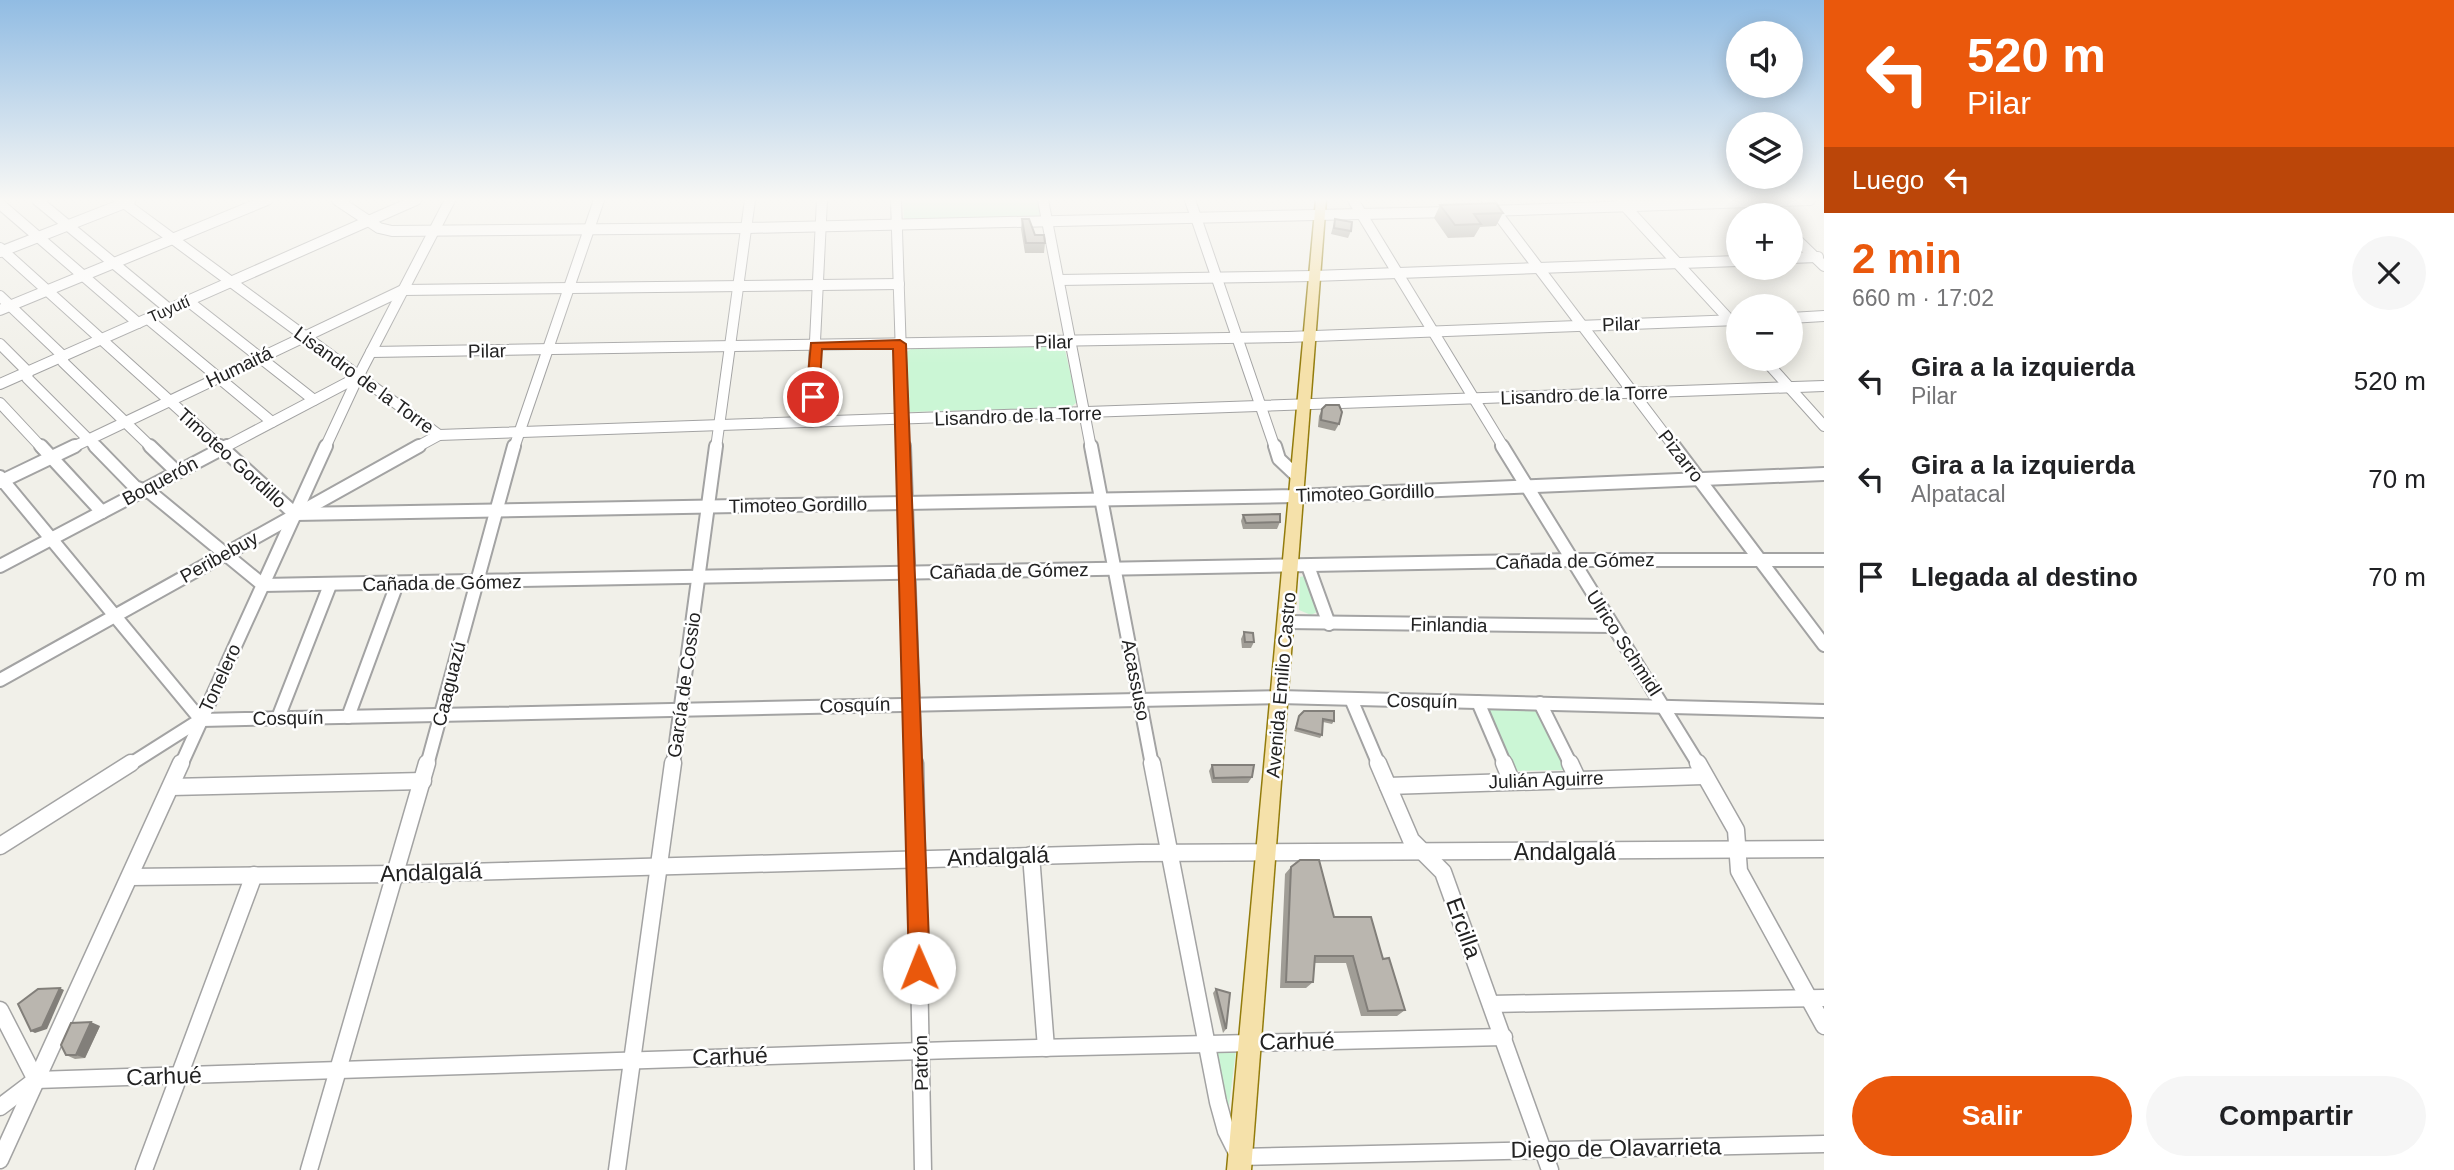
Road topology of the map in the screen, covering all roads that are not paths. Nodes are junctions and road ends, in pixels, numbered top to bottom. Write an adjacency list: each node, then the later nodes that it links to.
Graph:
1 (6, 255): 34 (street, Timoteo Gordillo)
2 (59, 255): 25 (street)
3 (104, 255): 20 (street)
4 (134, 255): 20 (street)
5 (193, 255): 29 (street, Lisandro de la Torre)
6 (291, 255): 29 (street, Tuyutí)
7 (421, 255): 35 (street, Tonelero)
8 (579, 255): 33 (street, Caaguazú)
9 (743, 255): 32 (street, García de Cossio)
10 (819, 255): 31 (street)
11 (898, 255): 30 (street, Patrón)
12 (1054, 255): 28 (street, Acassuso)
13 (1209, 255): 27 (street)
14 (1316, 255): 26 (main road, Avenida Emilio Castro)
15 (1384, 255): 24 (street, Ulrico Schmidl)
16 (1528, 255): 23 (street, Pizarro)
17 (1668, 255): 21 (street)
18 (1819, 257): 22 (street)
19 (1726, 261): 21 (street)
20 (114, 263): 25 (street); 39 (street)
21 (1676, 263): 23 (street); 40 (street)
22 (1824, 266)
23 (1539, 269): 24 (street); 45 (street, Pizarro)
24 (1395, 274): 26 (street); 46 (street, Ulrico Schmidl)
25 (83, 275): 34 (street); 44 (street)
26 (1313, 276): 27 (street); 48 (main road, Avenida Emilio Castro)
27 (1217, 278): 28 (street); 49 (street)
28 (1059, 280): 51 (street, Acassuso)
29 (229, 282): 37 (street, Tuyutí); 47 (street, Lisandro de la Torre)
30 (899, 284): 31 (street); 53 (street, Patrón)
31 (817, 285): 32 (street); 54 (street)
32 (738, 287): 33 (street); 55 (street, García de Cossio)
33 (568, 289): 35 (street); 56 (street, Caaguazú)
34 (47, 290): 38 (street); 50 (street, Timoteo Gordillo)
35 (402, 290): 47 (street, Humaitá); 57 (street, Tonelero)
36 (0, 296): 38 (street)
37 (188, 301): 39 (street, Tuyutí); 59 (street)
38 (5, 308): 58 (street)
39 (169, 309): 44 (street, Tuyutí)
40 (1726, 312)
41 (1824, 316): 42 (street)
42 (1803, 317)
43 (1726, 320): 45 (street, Pilar)
44 (143, 321): 50 (street, Tuyutí); 62 (street)
45 (1581, 325): 46 (street, Pilar); 67 (street, Pizarro)
46 (1430, 332): 48 (street, Pilar); 69 (street, Ulrico Schmidl)
47 (303, 336): 59 (street, Humaitá); 63 (street, Lisandro de la Torre)
48 (1308, 336): 49 (street, Pilar); 72 (main road, Avenida Emilio Castro)
49 (1239, 338): 51 (street, Pilar); 73 (street)
50 (101, 339): 58 (street, Tuyutí); 70 (street, Timoteo Gordillo)
51 (1070, 342): 53 (street, Pilar); 74 (street, Acassuso)
52 (0, 344): 61 (street)
53 (900, 344): 54 (street, Pilar); 75 (street, Patrón)
54 (816, 345): 55 (street, Pilar); 78 (street)
55 (730, 347): 56 (street, Pilar); 79 (street, García de Cossio)
56 (547, 350): 57 (street, Pilar); 81 (street, Caaguazú)
57 (371, 352): 63 (street, Tonelero)
58 (63, 356): 61 (street, Tuyutí); 76 (street)
59 (259, 357): 62 (street, Humaitá); 68 (street)
60 (1775, 371): 66 (street)
61 (28, 372): 64 (street, Tuyutí); 83 (street)
62 (217, 377): 70 (street, Humaitá); 77 (street)
63 (358, 377): 68 (street, Boquerón); 82 (street, Lisandro de la Torre); 99 (street, Tonelero)
64 (0, 384)
65 (1824, 386): 66 (street, Lisandro de la Torre)
66 (1789, 387): 67 (street, Lisandro de la Torre); 80 (street)
67 (1632, 393): 69 (street, Lisandro de la Torre); 90 (street, Pizarro)
68 (314, 400): 77 (street, Boquerón)
69 (1473, 400): 72 (street, Lisandro de la Torre); 91 (street, Ulrico Schmidl)
70 (169, 401): 76 (street, Humaitá); 84 (street, Timoteo Gordillo)
71 (0, 403): 85 (street)
72 (1303, 405): 73 (street, Lisandro de la Torre); 88 (main road, Avenida Emilio Castro)
73 (1262, 407): 74 (street, Lisandro de la Torre); 88 (street)
74 (1084, 413): 75 (street, Lisandro de la Torre); 94 (street, Acassuso)
75 (901, 420): 78 (street, Lisandro de la Torre); 95 (street, Patrón)
76 (124, 422): 83 (street, Humaitá); 86 (street)
77 (272, 422): 84 (street, Boquerón)
78 (811, 422): 79 (street, Lisandro de la Torre)
79 (719, 425): 81 (street, Lisandro de la Torre); 96 (street, García de Cossio)
80 (1824, 426)
81 (518, 433): 82 (street, Lisandro de la Torre); 98 (street, Caaguazú)
82 (439, 435): 99 (street, Peribebuy)
83 (88, 440): 85 (street, Humaitá); 92 (street)
84 (221, 448): 86 (street, Boquerón); 99 (street, Timoteo Gordillo)
85 (51, 458): 89 (street, Humaitá); 97 (street)
86 (177, 472): 92 (street, Boquerón)
87 (1824, 474): 90 (street, Timoteo Gordillo)
88 (1297, 476): 93 (main road, Avenida Emilio Castro)
89 (1, 480): 100 (street)
90 (1700, 480): 91 (street, Timoteo Gordillo); 104 (street, Pizarro)
91 (1526, 486): 93 (street, Timoteo Gordillo); 103 (street, Ulrico Schmidl)
92 (143, 490): 97 (street, Boquerón); 101 (street)
93 (1295, 496): 94 (street, Timoteo Gordillo); 106 (main road, Avenida Emilio Castro)
94 (1101, 500): 95 (street, Timoteo Gordillo); 107 (street, Acassuso)
95 (905, 504): 96 (street, Timoteo Gordillo); 108 (street, Patrón)
96 (708, 507): 98 (street, Timoteo Gordillo); 109 (street, García de Cossio)
97 (102, 512): 100 (street, Boquerón)
98 (496, 512): 99 (street, Timoteo Gordillo); 110 (street, Caaguazú)
99 (295, 514): 101 (street, Peribebuy); 112 (street, Tonelero)
100 (51, 539): 105 (street, Boquerón); 114 (street)
101 (223, 555): 112 (street); 114 (street, Peribebuy)
102 (1824, 559): 104 (street, Cañada de Gómez)
103 (1572, 560): 104 (street, Cañada de Gómez); 106 (street, Cañada de Gómez); 117 (street, Ulrico Schmidl)
104 (1759, 561): 118 (street, Pizarro)
105 (0, 566)
106 (1299, 566): 107 (street, Cañada de Gómez); 115 (main road, Avenida Emilio Castro); 116 (street)
107 (1114, 569): 108 (street, Cañada de Gómez); 121 (street, Acassuso)
108 (907, 573): 109 (street, Cañada de Gómez); 125 (street, Patrón)
109 (699, 578): 110 (street, Cañada de Gómez); 127 (street, García de Cossio)
110 (475, 582): 111 (street, Cañada de Gómez); 129 (street, Caaguazú)
111 (397, 584): 113 (street, Cañada de Gómez); 130 (street)
112 (263, 585): 113 (street, Cañada de Gómez); 132 (street, Tonelero)
113 (330, 585): 131 (street)
114 (115, 616): 119 (street, Peribebuy); 132 (street)
115 (1286, 622): 116 (street, Finlandia); 120 (main road, Avenida Emilio Castro)
116 (1329, 624): 117 (street, Finlandia)
117 (1612, 626): 126 (street, Ulrico Schmidl)
118 (1824, 645)
119 (0, 680)
120 (1279, 697): 121 (street, Cosquín); 122 (street, Cosquín); 142 (main road, Avenida Emilio Castro)
121 (1139, 699): 125 (street, Cosquín); 143 (street, Acassuso)
122 (1351, 699): 123 (street, Cosquín); 137 (street, Ercilla)
123 (1478, 702): 124 (street, Cosquín); 135 (street)
124 (1540, 702): 126 (street, Cosquín); 134 (street)
125 (911, 704): 127 (street, Cosquín); 146 (street, Patrón)
126 (1664, 705): 128 (street, Cosquín); 133 (street, Ulrico Schmidl)
127 (680, 710): 129 (street, Cosquín); 147 (street, García de Cossio)
128 (1824, 711)
129 (441, 716): 130 (street, Cosquín); 136 (street, Caaguazú)
130 (348, 717): 131 (street, Cosquín)
131 (278, 718): 132 (street, Cosquín)
132 (201, 720): 138 (street, Tonelero); 139 (street)
133 (1703, 776): 134 (street, Julián Aguirre); 141 (street, Ulrico Schmidl)
134 (1577, 778): 135 (street, Julián Aguirre)
135 (1511, 780): 137 (street, Julián Aguirre)
136 (423, 781): 138 (street); 148 (street, Caaguazú)
137 (1388, 786): 144 (street, Ercilla)
138 (171, 787): 150 (street, Tonelero)
139 (0, 846)
140 (1824, 849): 141 (street, Andalgalá)
141 (1738, 850): 144 (street, Andalgalá); 151 (street, Ulrico Schmidl)
142 (1267, 852): 143 (street, Andalgalá); 144 (street, Andalgalá); 156 (main road, Avenida Emilio Castro)
143 (1168, 853): 145 (street, Andalgalá); 157 (street, Acassuso)
144 (1425, 853): 152 (street, Ercilla)
145 (1031, 855): 146 (street, Andalgalá); 158 (street)
146 (918, 859): 147 (street, Andalgalá); 159 (street, Patrón)
147 (659, 865): 148 (street, Andalgalá); 160 (street, García de Cossio)
148 (397, 874): 149 (street, Andalgalá); 161 (street, Caaguazú)
149 (254, 875): 150 (street, Andalgalá); 162 (street)
150 (130, 877): 163 (street, Tonelero)
151 (1816, 998): 152 (street); 154 (street, Ulrico Schmidl)
152 (1491, 1004): 155 (street, Ercilla)
153 (0, 1010): 163 (street)
154 (1824, 1026)
155 (1503, 1037): 156 (street, Carhué); 166 (street, Ercilla)
156 (1251, 1041): 157 (street, Carhué); 168 (main road, Avenida Emilio Castro)
157 (1206, 1043): 158 (street, Carhué); 168 (street, Acassuso)
158 (1046, 1048): 159 (street, Carhué)
159 (921, 1051): 160 (street, Carhué); 172 (street, Patrón)
160 (632, 1058): 161 (street, Carhué); 171 (street, García de Cossio)
161 (337, 1072): 162 (street, Carhué); 170 (street, Caaguazú)
162 (178, 1075): 163 (street, Carhué); 169 (street)
163 (36, 1080): 164 (street); 167 (street, Tonelero)
164 (0, 1107)
165 (1824, 1144): 166 (street, Diego de Olavarrieta)
166 (1542, 1149): 168 (street, Diego de Olavarrieta); 173 (street, Ercilla)
167 (0, 1160)
168 (1239, 1163)
169 (144, 1170)
170 (309, 1170)
171 (617, 1170)
172 (923, 1170)
173 (1550, 1170)

